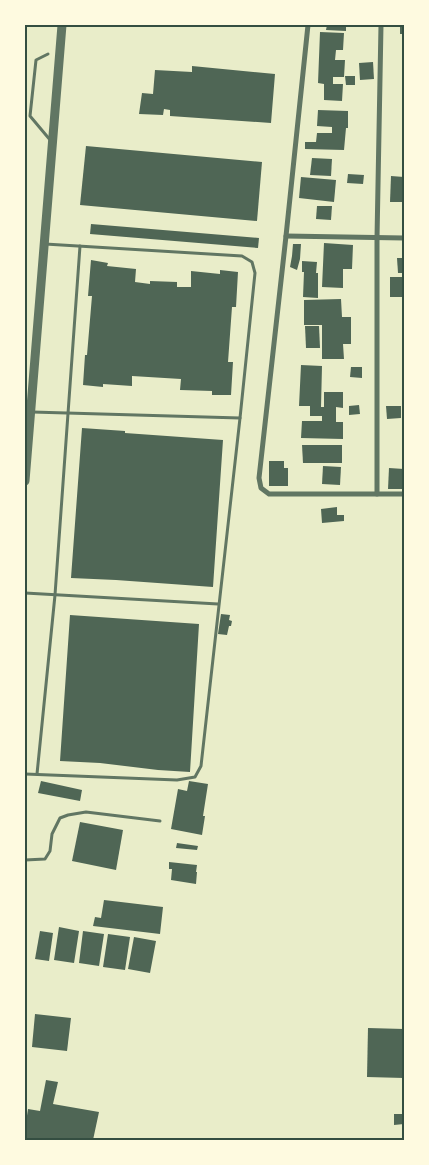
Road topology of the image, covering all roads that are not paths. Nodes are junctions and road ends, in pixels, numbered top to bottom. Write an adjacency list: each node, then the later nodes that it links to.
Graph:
1 (62, 25): 5 (street)
2 (308, 25): 6 (street)
3 (381, 25): 7 (street)
4 (48, 54): 5 (lane)
5 (52, 143): 9 (street)
6 (286, 236): 7 (street); 15 (street)
7 (377, 238): 8 (street); 15 (street)
8 (404, 238)
9 (44, 244): 10 (lane); 11 (street)
10 (80, 246): 12 (lane); 13 (lane)
11 (31, 412): 12 (lane); 14 (street)
12 (68, 413): 13 (lane); 18 (lane)
13 (240, 418): 19 (lane)
14 (25, 481)
15 (377, 494): 16 (street)
16 (404, 494)
17 (25, 593): 18 (lane)
18 (55, 594): 19 (lane); 21 (lane)
19 (218, 604): 21 (lane)
20 (25, 774): 21 (lane)
21 (37, 774)
22 (160, 821): 23 (lane)
23 (25, 860)

